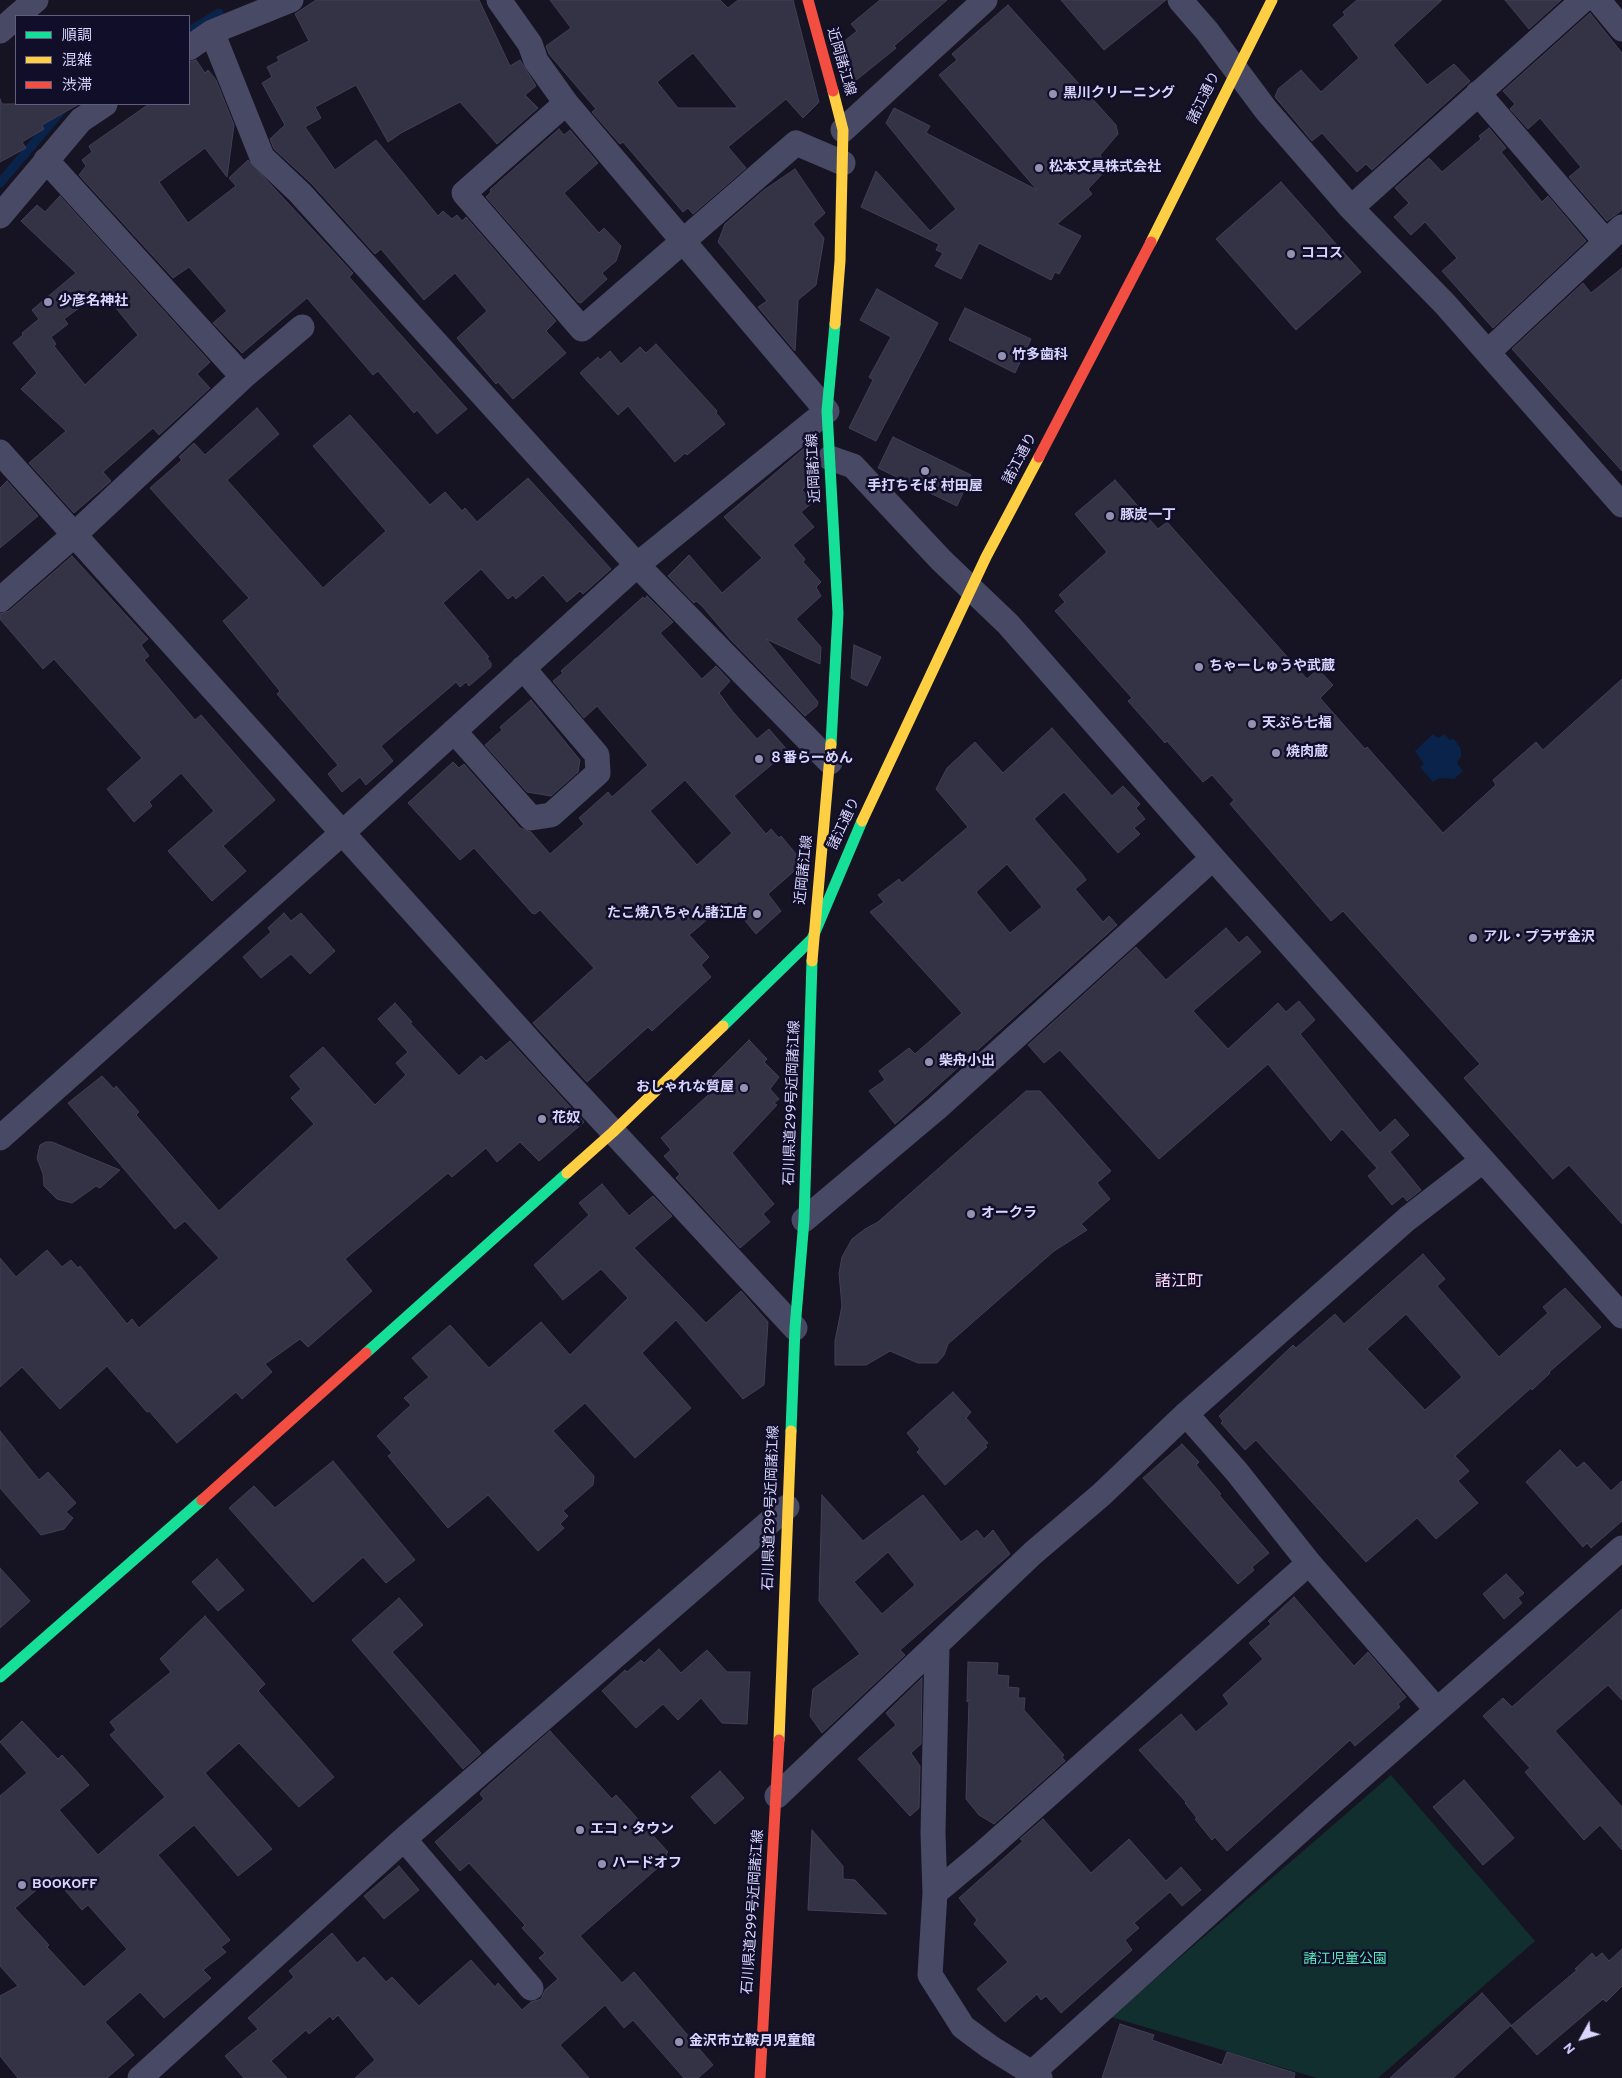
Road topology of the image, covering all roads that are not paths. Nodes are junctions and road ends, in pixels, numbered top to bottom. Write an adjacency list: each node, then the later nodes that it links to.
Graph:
1 (36, 0): 10 (street)
2 (291, 0): 14 (street)
3 (499, 0): 18 (street)
4 (808, 0): 20 (street, 近岡諸江線)
5 (986, 0): 20 (street)
6 (1180, 0): 16 (street)
7 (1272, 0): 16 (street, 諸江通り)
8 (1583, 0): 17 (street)
9 (1598, 0): 12 (street)
10 (19, 15)
11 (15, 19): 13 (street)
12 (1622, 29)
13 (0, 31)
14 (212, 32): 15 (street); 35 (street)
15 (190, 47)
16 (1235, 71): 23 (street); 36 (street, 諸江通り)
17 (1478, 93): 23 (street); 25 (street)
18 (566, 103): 26 (street); 26 (street)
19 (104, 105): 21 (street)
20 (843, 130): 22 (street, 近岡諸江線)
21 (46, 160): 24 (street); 29 (street)
22 (843, 163): 26 (street); 30 (street, 近岡諸江線)
23 (1351, 208): 28 (street)
24 (0, 216)
25 (1614, 234): 28 (street)
26 (683, 240): 30 (street)
27 (302, 327): 29 (street)
28 (1488, 352): 33 (street)
29 (242, 377): 34 (street)
30 (827, 411): 32 (street, 近岡諸江線); 35 (street)
31 (0, 452): 34 (street)
32 (830, 458): 36 (street); 40 (street, 近岡諸江線)
33 (1619, 497)
34 (74, 535): 37 (street); 41 (street)
35 (637, 565): 38 (street); 40 (street)
36 (972, 589): 42 (street); 43 (street, 諸江通り)
37 (0, 600)
38 (523, 668): 39 (street); 39 (street)
39 (454, 731): 41 (street)
40 (830, 762): 43 (street, 近岡諸江線)
41 (341, 834): 44 (street); 45 (street)
42 (1213, 858): 46 (street); 47 (street)
43 (812, 939): 44 (street); 47 (street, 石川県道299号近岡諸江線)
44 (613, 1132): 49 (street); 55 (street)
45 (0, 1138)
46 (1482, 1161): 48 (street); 50 (street)
47 (804, 1220): 49 (street, 石川県道299号近岡諸江線)
48 (1622, 1316)
49 (795, 1328): 51 (street, 石川県道299号近岡諸江線)
50 (1186, 1414): 53 (street); 54 (street)
51 (786, 1507): 57 (street, 石川県道299号近岡諸江線); 58 (street)
52 (1622, 1548): 56 (street)
53 (1309, 1564): 56 (street); 59 (street)
54 (937, 1646): 57 (street); 59 (street)
55 (0, 1677)
56 (1438, 1710): 62 (street)
57 (776, 1796): 61 (street, 石川県道299号近岡諸江線)
58 (404, 1839): 60 (street); 63 (street)
59 (935, 1893): 62 (street)
60 (531, 1988)
61 (755, 2074)
62 (1034, 2076)
63 (140, 2078)

